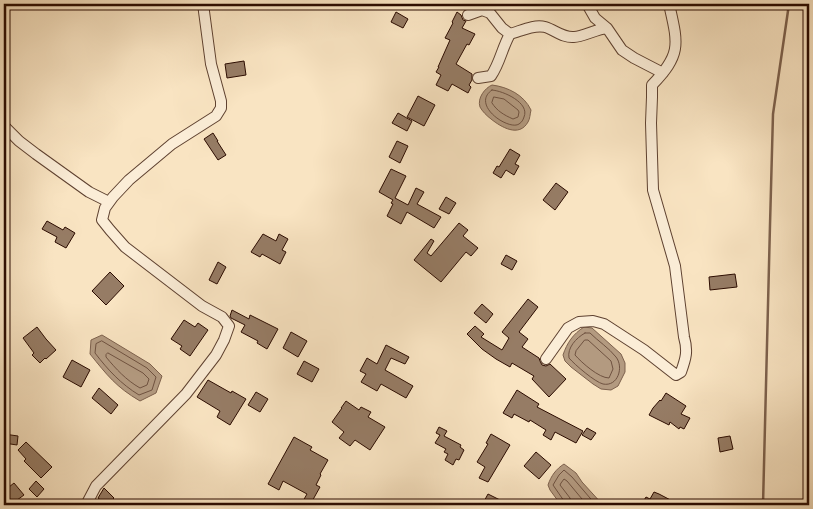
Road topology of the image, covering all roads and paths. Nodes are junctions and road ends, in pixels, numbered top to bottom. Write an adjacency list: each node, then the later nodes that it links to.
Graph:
1 (204, 4): 10 (street)
2 (587, 4): 5 (street)
3 (669, 4): 7 (street)
4 (468, 15): 6 (street)
5 (607, 28): 6 (street); 7 (street)
6 (510, 34): 8 (street)
7 (663, 73): 11 (street)
8 (478, 78)
9 (4, 126): 10 (street)
10 (110, 202): 12 (street)
11 (546, 359)
12 (86, 505)

